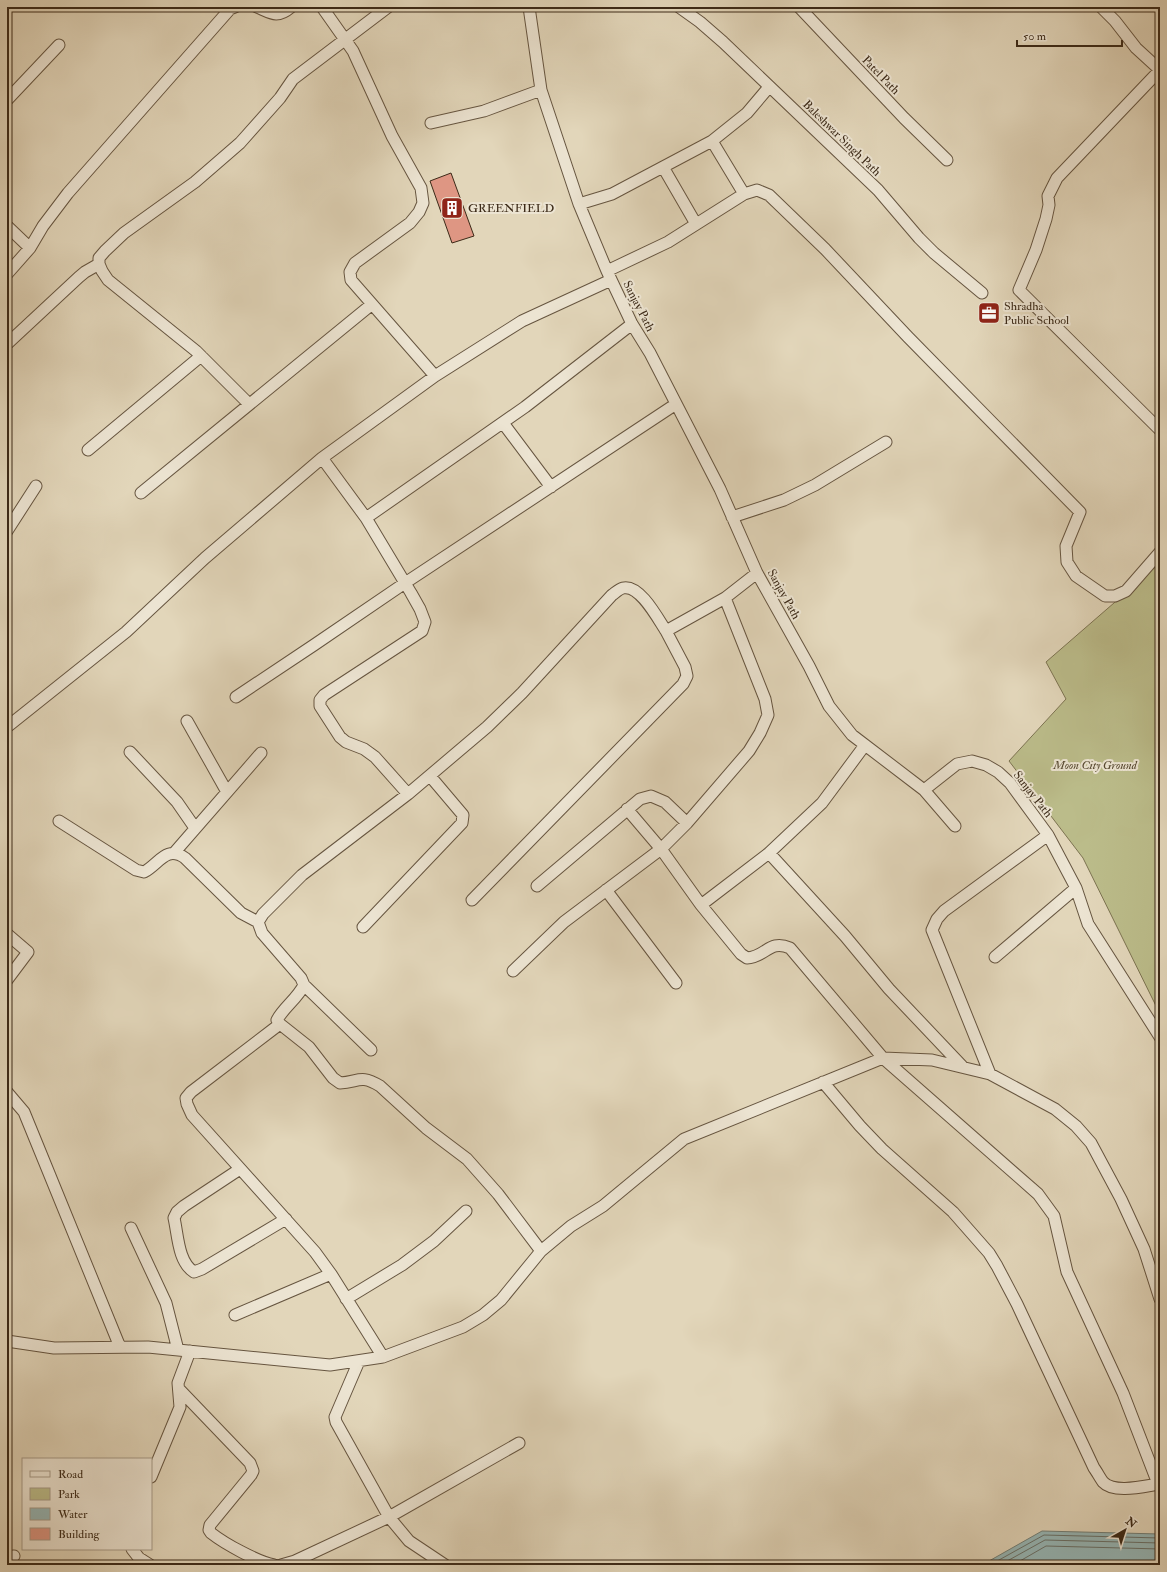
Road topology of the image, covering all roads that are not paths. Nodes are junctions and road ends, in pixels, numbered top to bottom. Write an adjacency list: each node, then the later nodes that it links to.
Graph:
1 (235, 7): 24 (street)
2 (257, 7): 3 (street)
3 (290, 7)
4 (322, 7): 10 (street)
5 (388, 7): 10 (street)
6 (529, 7): 14 (street, Sanjay Path)
7 (679, 7): 13 (street, Baleshwar Singh Path)
8 (799, 7): 18 (street, Patel Path)
9 (1101, 7): 12 (street)
10 (344, 39): 25 (street); 29 (street)
11 (59, 45): 15 (street)
12 (1160, 70): 37 (street)
13 (769, 87): 17 (street); 28 (street, Baleshwar Singh Path)
14 (541, 90): 16 (street); 21 (street, Sanjay Path)
15 (7, 100)
16 (432, 123)
17 (712, 141): 19 (street); 20 (street)
18 (947, 160)
19 (663, 167): 21 (street); 22 (street)
20 (744, 194): 22 (street); 47 (street)
21 (579, 204): 27 (street, Sanjay Path)
22 (696, 224): 27 (street)
23 (7, 226): 24 (street)
24 (30, 248): 26 (street)
25 (99, 264): 31 (street); 32 (street)
26 (7, 274)
27 (609, 276): 30 (street, Sanjay Path); 33 (street)
28 (982, 293)
29 (371, 305): 33 (street); 34 (street)
30 (632, 324): 35 (street, Sanjay Path); 36 (street)
31 (7, 344)
32 (201, 356): 34 (street); 39 (street)
33 (435, 376): 40 (street)
34 (249, 404): 43 (street)
35 (676, 404): 42 (street); 44 (street, Sanjay Path)
36 (503, 423): 42 (street); 45 (street)
37 (1160, 430)
38 (886, 442): 44 (street)
39 (88, 450)
40 (322, 458): 45 (street); 54 (street)
41 (36, 486): 46 (street)
42 (551, 487): 49 (street)
43 (141, 493)
44 (732, 517): 48 (street, Sanjay Path)
45 (366, 518): 49 (street)
46 (7, 531)
47 (1160, 552)
48 (757, 573): 50 (street); 55 (street, Sanjay Path)
49 (405, 583): 52 (street); 61 (street)
50 (725, 598): 51 (street); 64 (street)
51 (666, 632): 58 (street); 74 (street)
52 (236, 697)
53 (187, 721): 60 (street)
54 (7, 727)
55 (865, 745): 59 (street, Sanjay Path); 70 (street)
56 (130, 752): 66 (street)
57 (261, 753): 60 (street)
58 (430, 776): 61 (street); 77 (street)
59 (924, 790): 65 (street); 67 (street, Sanjay Path)
60 (227, 792): 66 (street)
61 (408, 794): 76 (street)
62 (627, 809): 64 (street); 68 (street); 71 (street)
63 (60, 821): 69 (street)
64 (687, 823): 68 (street)
65 (955, 826)
66 (196, 828): 69 (street)
67 (1048, 835): 72 (street, Sanjay Path); 89 (street)
68 (660, 849): 73 (street); 75 (street)
69 (174, 853): 76 (street)
70 (769, 853): 75 (street); 88 (street)
71 (538, 886)
72 (1076, 888): 79 (street); 85 (street, Sanjay Path)
73 (606, 890): 80 (street); 82 (street)
74 (472, 900)
75 (701, 905): 87 (street)
76 (258, 922): 83 (street)
77 (363, 927)
78 (7, 934): 81 (street)
79 (995, 957)
80 (513, 972)
81 (7, 980)
82 (676, 983)
83 (304, 985): 84 (street); 86 (street)
84 (280, 1024): 92 (street); 96 (street)
85 (1160, 1037)
86 (371, 1050)
87 (883, 1058): 88 (street); 90 (street); 110 (street)
88 (962, 1067): 89 (street)
89 (990, 1074): 99 (street)
90 (823, 1082): 96 (street); 110 (street)
91 (7, 1092): 102 (street)
92 (240, 1169): 94 (street); 94 (street)
93 (466, 1210): 98 (street)
94 (286, 1219): 97 (street)
95 (131, 1228): 103 (street)
96 (541, 1251): 105 (street)
97 (332, 1274): 98 (street); 100 (street)
98 (346, 1299): 105 (street)
99 (1160, 1299)
100 (235, 1315)
101 (7, 1341): 102 (street)
102 (120, 1347): 103 (street)
103 (178, 1350): 104 (street)
104 (190, 1351): 106 (street); 107 (street)
105 (383, 1357): 106 (street)
106 (359, 1361): 111 (street)
107 (179, 1389): 109 (street); 114 (street)
108 (519, 1444): 111 (street)
109 (152, 1475)
110 (1160, 1484)
111 (389, 1517): 115 (street); 116 (street)
112 (133, 1550): 113 (street)
113 (150, 1565)
114 (274, 1565)
115 (281, 1565)
116 (445, 1565)

